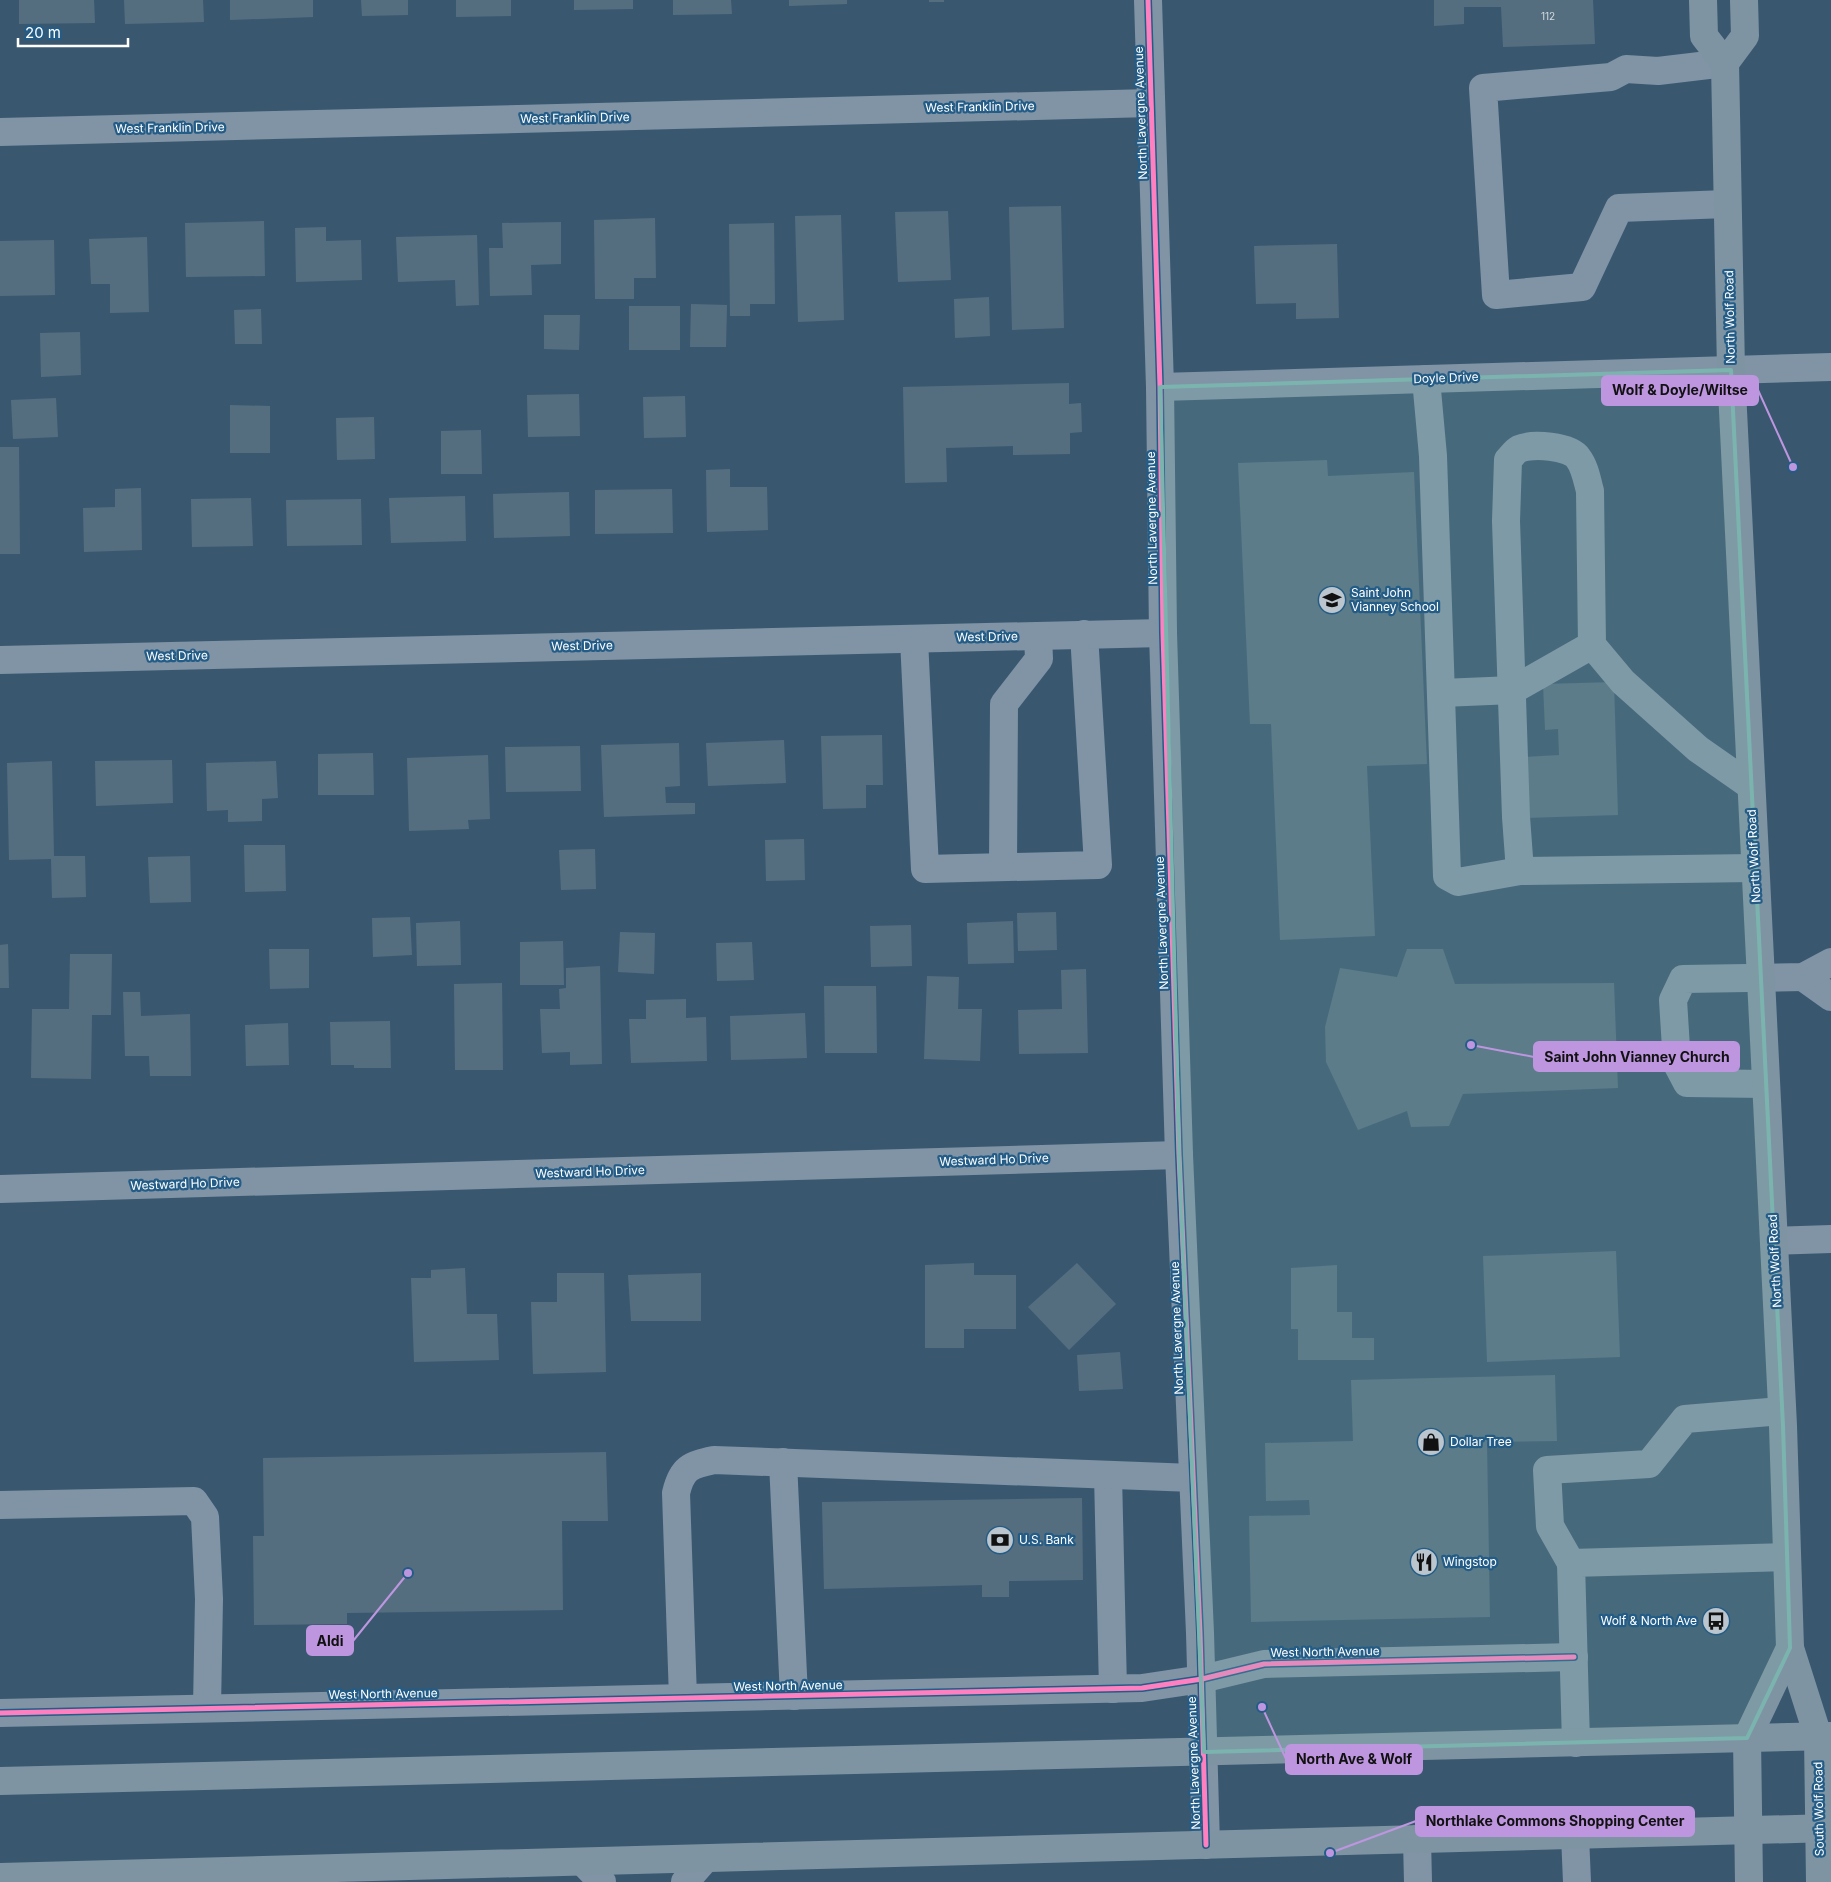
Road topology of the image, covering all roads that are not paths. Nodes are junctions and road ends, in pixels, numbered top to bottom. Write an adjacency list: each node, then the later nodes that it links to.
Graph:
1 (1148, 0): 5 (street, North Lavergne Avenue)
2 (1703, 0): 4 (main road)
3 (1744, 0): 4 (main road)
4 (1725, 63): 7 (main road, North Wolf Road); 7 (street)
5 (1151, 103): 6 (street, West Franklin Drive); 11 (street, North Lavergne Avenue)
6 (0, 132)
7 (1727, 204): 9 (main road, North Wolf Road)
8 (1831, 367): 9 (street, Doyle Drive)
9 (1731, 370): 10 (street, Doyle Drive); 20 (main road, North Wolf Road)
10 (1426, 379): 11 (street, Doyle Drive); 19 (street)
11 (1160, 387): 12 (street, North Lavergne Avenue)
12 (1163, 633): 13 (street, West Drive); 29 (street, North Lavergne Avenue)
13 (1084, 634): 14 (street, West Drive); 21 (street)
14 (1038, 636): 15 (street, West Drive); 21 (street)
15 (914, 639): 17 (street, West Drive); 21 (street)
16 (1592, 645): 18 (street); 18 (street); 20 (street)
17 (0, 660)
18 (1513, 690): 19 (street); 23 (street)
19 (1442, 693): 23 (street)
20 (1751, 786): 22 (main road, North Wolf Road)
21 (1003, 867)
22 (1755, 868): 23 (street); 25 (main road, North Wolf Road)
23 (1520, 872)
24 (1831, 962): 26 (street)
25 (1760, 977): 26 (street); 28 (main road, North Wolf Road); 28 (street)
26 (1803, 977): 27 (street)
27 (1831, 997)
28 (1766, 1084): 32 (main road, North Wolf Road)
29 (1179, 1155): 30 (street, Westward Ho Drive); 36 (street, North Lavergne Avenue)
30 (0, 1189)
31 (1831, 1239): 32 (street)
32 (1774, 1240): 33 (main road, North Wolf Road)
33 (1782, 1411): 38 (main road, North Wolf Road); 39 (street)
34 (783, 1462): 35 (street); 44 (street); 45 (street)
35 (1108, 1475): 36 (street); 43 (street)
36 (1193, 1478): 42 (street, North Lavergne Avenue)
37 (0, 1506): 46 (street)
38 (1787, 1557): 39 (street); 40 (main road, North Wolf Road)
39 (1571, 1563): 41 (street)
40 (1790, 1648): 48 (main road, North Wolf Road); 49 (main road, North Wolf Road)
41 (1574, 1657): 42 (street, West North Avenue); 50 (street)
42 (1202, 1679): 43 (street, West North Avenue); 51 (street, North Lavergne Avenue)
43 (1113, 1689): 44 (street, West North Avenue)
44 (794, 1696): 45 (street, West North Avenue)
45 (683, 1698): 46 (street, West North Avenue)
46 (207, 1708): 47 (street, West North Avenue)
47 (0, 1713)
48 (1825, 1736): 49 (main road); 53 (main road, South Wolf Road)
49 (1747, 1738): 50 (main road); 54 (main road)
50 (1576, 1743): 51 (main road)
51 (1204, 1752): 52 (main road); 57 (street, North Lavergne Avenue)
52 (0, 1781)
53 (1825, 1828): 54 (main road); 67 (main road, South Wolf Road)
54 (1748, 1829): 55 (main road); 66 (main road)
55 (1575, 1834): 56 (main road); 65 (street)
56 (1417, 1839): 57 (main road); 64 (street)
57 (1206, 1846): 58 (main road)
58 (706, 1859): 59 (main road); 63 (street)
59 (583, 1862): 61 (main road); 62 (street)
60 (0, 1877): 61 (main road)
61 (95, 1878)
62 (602, 1882)
63 (685, 1882)
64 (1418, 1882)
65 (1577, 1882)
66 (1749, 1882)
67 (1820, 1882)

